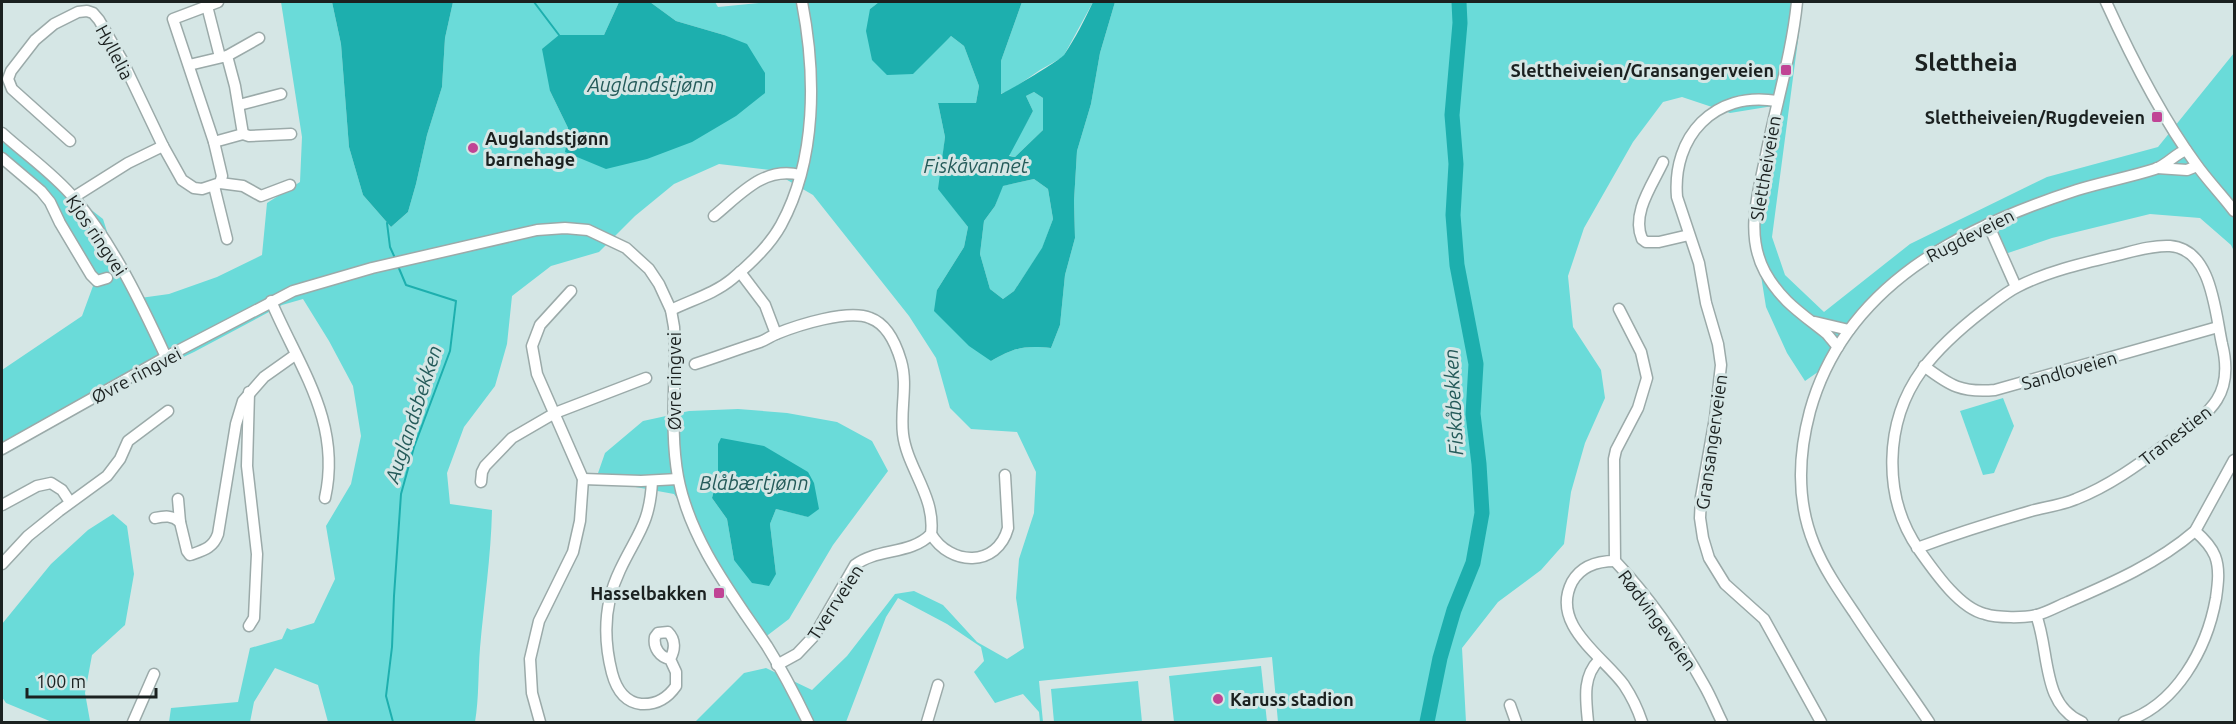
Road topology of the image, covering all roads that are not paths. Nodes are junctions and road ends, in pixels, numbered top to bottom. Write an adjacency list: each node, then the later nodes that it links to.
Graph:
1 (218, 2): 5 (street)
2 (802, 2): 23 (street)
3 (1797, 2): 10 (street, Slettheiveien)
4 (2106, 2): 18 (street)
5 (207, 6): 7 (street); 8 (street)
6 (260, 38): 7 (street)
7 (224, 57): 8 (street); 11 (street)
8 (189, 65): 16 (street)
9 (281, 94): 11 (street)
10 (1777, 101): 30 (street, Gransangerveien); 39 (street, Slettheiveien)
11 (239, 105): 13 (street)
12 (2, 133): 26 (street, Kjos ringvei)
13 (243, 134): 14 (street); 16 (street)
14 (291, 134)
15 (70, 141): 17 (street, Hyllelia)
16 (214, 142): 24 (street)
17 (163, 146): 24 (street, Hyllelia); 26 (street)
18 (2186, 150): 21 (street); 22 (street, Rugdeveien)
19 (2, 158): 33 (street, Kjos ringvei)
20 (1663, 162): 30 (street)
21 (2197, 166): 22 (street, Rugdeveien); 27 (street)
22 (2157, 168): 29 (street, Rugdeveien)
23 (800, 175): 28 (street); 32 (street)
24 (217, 184): 25 (street, Hyllelia); 31 (street)
25 (290, 185)
26 (74, 197): 45 (street, Kjos ringvei)
27 (2235, 211)
28 (714, 216)
29 (1988, 224): 34 (street); 41 (street, Rugdeveien)
30 (1689, 235): 86 (street, Gransangerveien)
31 (227, 239)
32 (740, 272): 38 (street); 42 (street)
33 (107, 278)
34 (2016, 287): 40 (street, Tranestien); 47 (street, Tranestien)
35 (571, 291): 51 (street)
36 (271, 301): 38 (street, Øvre ringvei); 44 (street); 45 (street, Øvre ringvei)
37 (1619, 309): 68 (street, Rødvingeveien)
38 (671, 310): 56 (street, Øvre ringvei)
39 (1806, 318): 41 (street, Slettheiveien); 43 (street, Slettheiveien)
40 (2218, 327): 47 (street, Sandloveien); 67 (street, Tranestien)
41 (1849, 330): 43 (street, Rugdeveien)
42 (776, 334): 46 (street); 66 (street)
43 (1838, 346): 87 (street, Rugdeveien)
44 (295, 355): 49 (street); 59 (street)
45 (166, 357): 52 (street, Øvre ringvei)
46 (695, 364)
47 (1924, 366): 67 (street, Tranestien)
48 (646, 378): 51 (street)
49 (249, 392): 64 (street); 71 (street)
50 (168, 411): 61 (street)
51 (555, 412): 55 (street); 58 (street)
52 (2, 449)
53 (2235, 460): 65 (street, Tranestien)
54 (1005, 475): 66 (street)
55 (584, 479): 57 (street); 79 (street)
56 (678, 479): 57 (street); 74 (street, Øvre ringvei)
57 (652, 481): 72 (street)
58 (481, 482)
59 (325, 498)
60 (178, 499): 64 (street)
61 (70, 502): 62 (street); 69 (street)
62 (2, 505)
63 (155, 518): 64 (street)
64 (180, 522)
65 (2195, 531): 70 (street, Tranestien); 89 (street)
66 (931, 534): 74 (street, Tverrveien)
67 (1917, 548): 70 (street, Tranestien)
68 (1615, 561): 73 (street); 85 (street, Rødvingeveien)
69 (2, 564)
70 (2036, 615): 88 (street)
71 (249, 626)
72 (670, 659)
73 (1599, 660): 83 (street); 84 (street)
74 (777, 665): 80 (street, Øvre ringvei)
75 (154, 674): 78 (street)
76 (938, 686): 81 (street)
77 (1510, 705): 82 (street)
78 (133, 723)
79 (540, 723)
80 (808, 723)
81 (927, 723)
82 (1516, 723)
83 (1588, 723)
84 (1642, 723)
85 (1722, 723)
86 (1821, 723)
87 (1929, 723)
88 (2082, 723)
89 (2124, 723)

